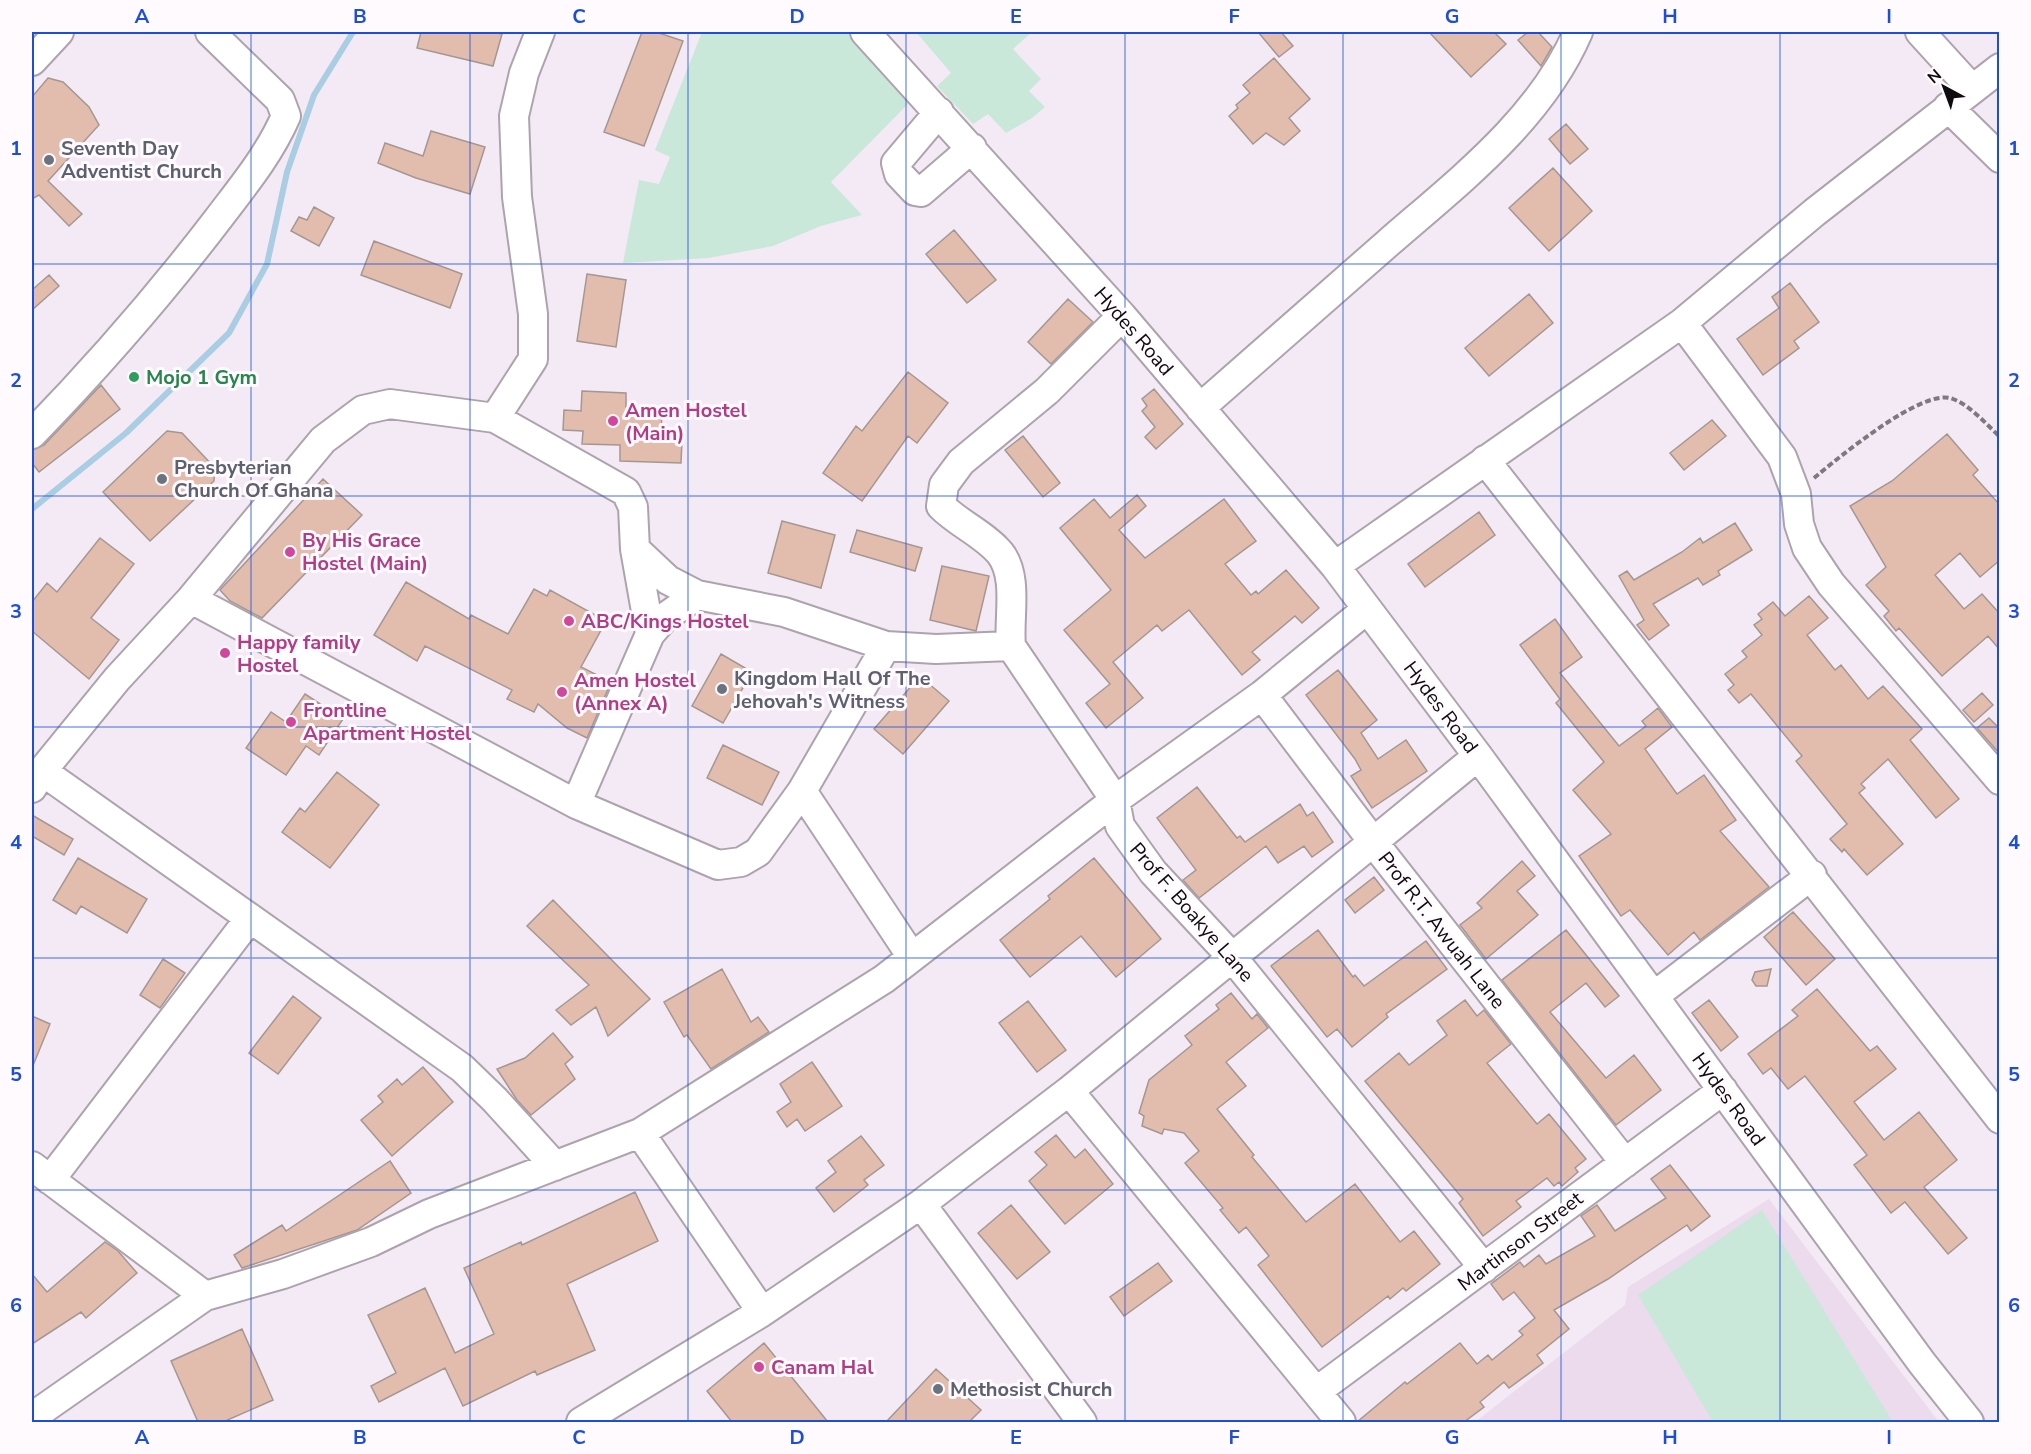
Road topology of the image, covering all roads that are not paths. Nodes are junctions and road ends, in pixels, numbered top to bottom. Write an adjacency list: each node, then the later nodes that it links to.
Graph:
1 (59, 32): 7 (street)
2 (210, 32): 18 (street)
3 (540, 32): 17 (street)
4 (865, 32): 11 (street, Hydes Road)
5 (1578, 32): 16 (street)
6 (1920, 32): 9 (street)
7 (32, 61)
8 (2000, 68): 9 (street)
9 (1972, 89): 10 (street)
10 (1948, 107): 13 (street); 15 (street)
11 (939, 112): 12 (street, Hydes Road); 12 (street)
12 (972, 148): 14 (street, Hydes Road)
13 (2000, 158)
14 (1122, 316): 16 (street, Hydes Road); 27 (street)
15 (1682, 323): 19 (street); 31 (street)
16 (1200, 408): 21 (street, Hydes Road)
17 (495, 418): 20 (street); 23 (street)
18 (32, 434)
19 (1485, 460): 21 (street); 36 (street)
20 (635, 549): 22 (street); 25 (street)
21 (1335, 566): 24 (street, Hydes Road)
22 (697, 595): 25 (street); 26 (street)
23 (191, 599): 30 (street); 34 (street)
24 (1367, 609): 28 (street); 29 (street, Hydes Road)
25 (650, 634): 34 (street)
26 (886, 646): 27 (street); 32 (street)
27 (1011, 646): 33 (street, Prof F. Boakye Lane)
28 (1262, 695): 33 (street); 35 (street, Prof R.T. Awuah Lane)
29 (1478, 756): 35 (street); 40 (street, Hydes Road)
30 (37, 779): 37 (street)
31 (2000, 780)
32 (802, 791): 34 (street); 38 (street)
33 (1115, 800): 38 (street); 39 (street, Prof F. Boakye Lane)
34 (576, 804)
35 (1374, 843): 39 (street); 45 (street, Prof R.T. Awuah Lane)
36 (1812, 875): 40 (street); 43 (street)
37 (250, 918): 46 (street); 47 (street)
38 (912, 957): 44 (street)
39 (1232, 957): 42 (street); 49 (street, Prof F. Boakye Lane)
40 (1654, 996): 41 (street, Hydes Road)
41 (1723, 1090): 45 (street, Martinson Street); 57 (street, Hydes Road)
42 (1069, 1091): 48 (street); 52 (street)
43 (2000, 1119)
44 (640, 1133): 46 (street); 51 (street)
45 (1625, 1163): 49 (street, Martinson Street)
46 (555, 1166): 50 (street)
47 (41, 1173): 50 (street)
48 (921, 1204): 51 (street); 54 (street)
49 (1484, 1268): 52 (street, Martinson Street)
50 (205, 1296): 53 (street)
51 (762, 1312): 55 (street)
52 (1317, 1391): 56 (street)
53 (32, 1417)
54 (1070, 1418)
55 (581, 1422)
56 (1341, 1422)
57 (1969, 1422)

